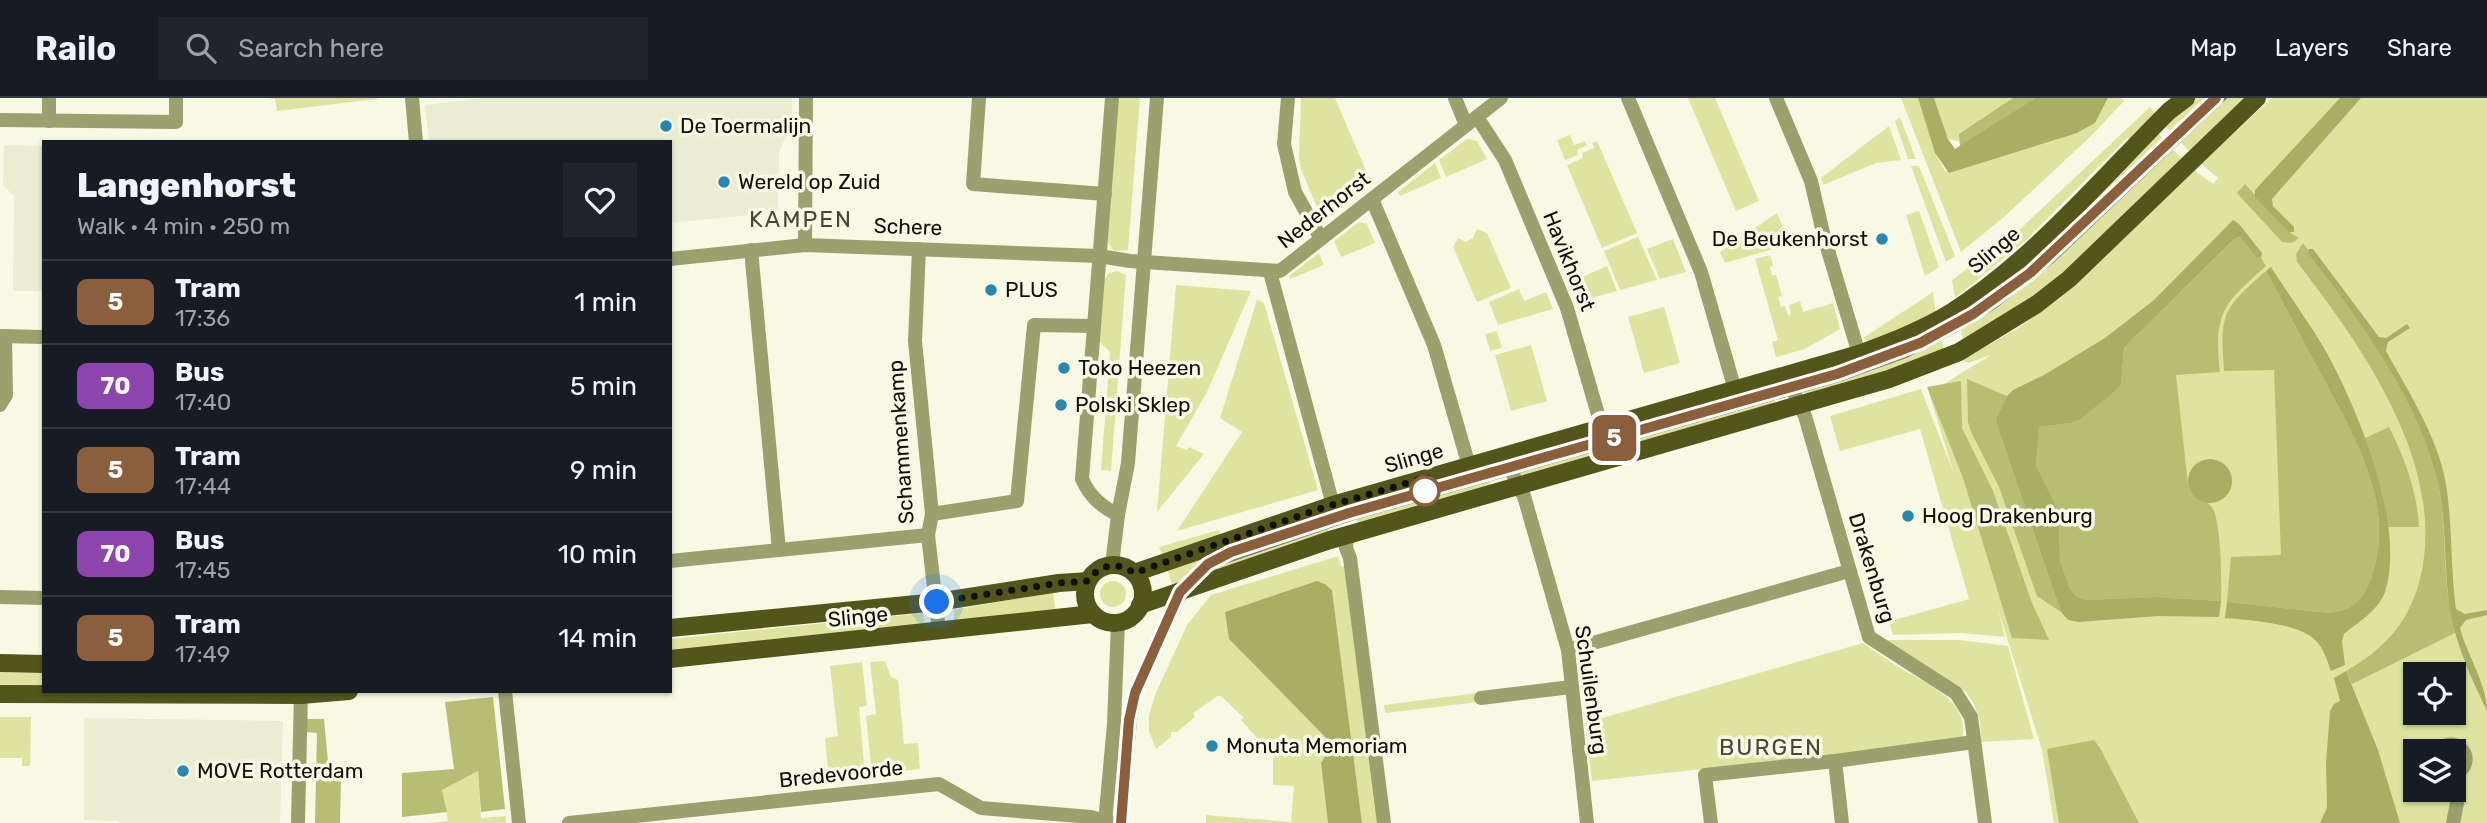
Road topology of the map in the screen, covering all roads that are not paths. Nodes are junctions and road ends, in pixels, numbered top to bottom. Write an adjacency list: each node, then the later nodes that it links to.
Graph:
1 (49, 98): 17 (street)
2 (176, 98): 17 (street)
3 (412, 98): 4 (street); 19 (street)
4 (420, 98)
5 (806, 98): 23 (street)
6 (979, 98): 20 (street)
7 (1112, 98): 20 (street)
8 (1157, 98): 28 (street)
9 (1288, 98): 22 (street)
10 (1455, 98): 18 (street, Havikhorst)
11 (1501, 98): 18 (street, Nederhorst)
12 (1628, 98): 35 (street)
13 (1776, 98): 33 (street)
14 (2186, 98): 33 (main road, Slinge)
15 (2257, 98): 37 (main road)
16 (0, 120): 17 (street)
17 (49, 121)
18 (1471, 121): 21 (street, Nederhorst); 38 (street, Havikhorst)
19 (416, 140)
20 (1105, 194): 26 (street)
21 (1372, 199): 22 (street, Nederhorst); 40 (street)
22 (1321, 237): 29 (street, Nederhorst)
23 (805, 245): 24 (street, Schere); 25 (street, Schere)
24 (919, 248): 26 (street, Schere); 43 (street, Schammenkamp)
25 (751, 250): 27 (street, Schere); 47 (street)
26 (1099, 256): 28 (street, Schere); 30 (street)
27 (672, 259)
28 (1145, 262): 29 (street, Nederhorst); 44 (street)
29 (1270, 272): 42 (street)
30 (1094, 326): 43 (street); 44 (street)
31 (3, 336): 32 (street); 36 (street)
32 (42, 337)
33 (1859, 354): 34 (main road, Slinge)
34 (1790, 374): 35 (main road, Slinge); 37 (street)
35 (1735, 390): 38 (main road, Slinge)
36 (0, 405)
37 (1799, 406): 41 (main road); 50 (street, Drakenburg)
38 (1602, 428): 39 (main road, Slinge)
39 (1507, 454): 40 (main road, Slinge); 41 (street)
40 (1469, 466): 42 (main road, Slinge)
41 (1517, 486): 46 (main road); 61 (street, Schuilenburg)
42 (1332, 499): 51 (main road, Slinge)
43 (932, 514): 45 (street, Schammenkamp)
44 (1118, 516): 49 (street)
45 (928, 535): 47 (street); 55 (street, Schammenkamp)
46 (1347, 541): 56 (main road); 78 (street)
47 (779, 550): 48 (street)
48 (672, 561)
49 (1112, 565): 51 (main road); 52 (main road)
50 (1849, 571): 61 (street); 70 (street, Drakenburg)
51 (1134, 573): 56 (main road)
52 (1088, 581): 55 (main road, Slinge); 57 (main road)
53 (0, 597): 54 (street)
54 (42, 598)
55 (937, 602): 59 (main road, Slinge); 60 (street, Schammenkamp)
56 (1140, 605): 58 (main road)
57 (1093, 614): 58 (main road); 60 (main road, Slinge)
58 (1118, 622): 74 (street)
59 (672, 628)
60 (939, 631): 62 (main road, Slinge)
61 (1568, 650): 65 (street, Schuilenburg)
62 (672, 659)
63 (0, 663): 64 (main road)
64 (42, 664)
65 (1571, 687): 69 (street); 79 (street, Schuilenburg)
66 (301, 693): 68 (main road); 75 (street)
67 (505, 693): 76 (street)
68 (0, 694)
69 (1482, 698)
70 (1974, 742): 71 (street); 82 (street, Drakenburg)
71 (1835, 761): 80 (street); 81 (street)
72 (2457, 802): 83 (street)
73 (675, 818): 74 (street, Bredevoorde); 77 (street, Bredevoorde)
74 (1107, 822)
75 (298, 823)
76 (519, 823)
77 (569, 823)
78 (1384, 823)
79 (1587, 823)
80 (1711, 823)
81 (1842, 823)
82 (1985, 823)
83 (2453, 823)

